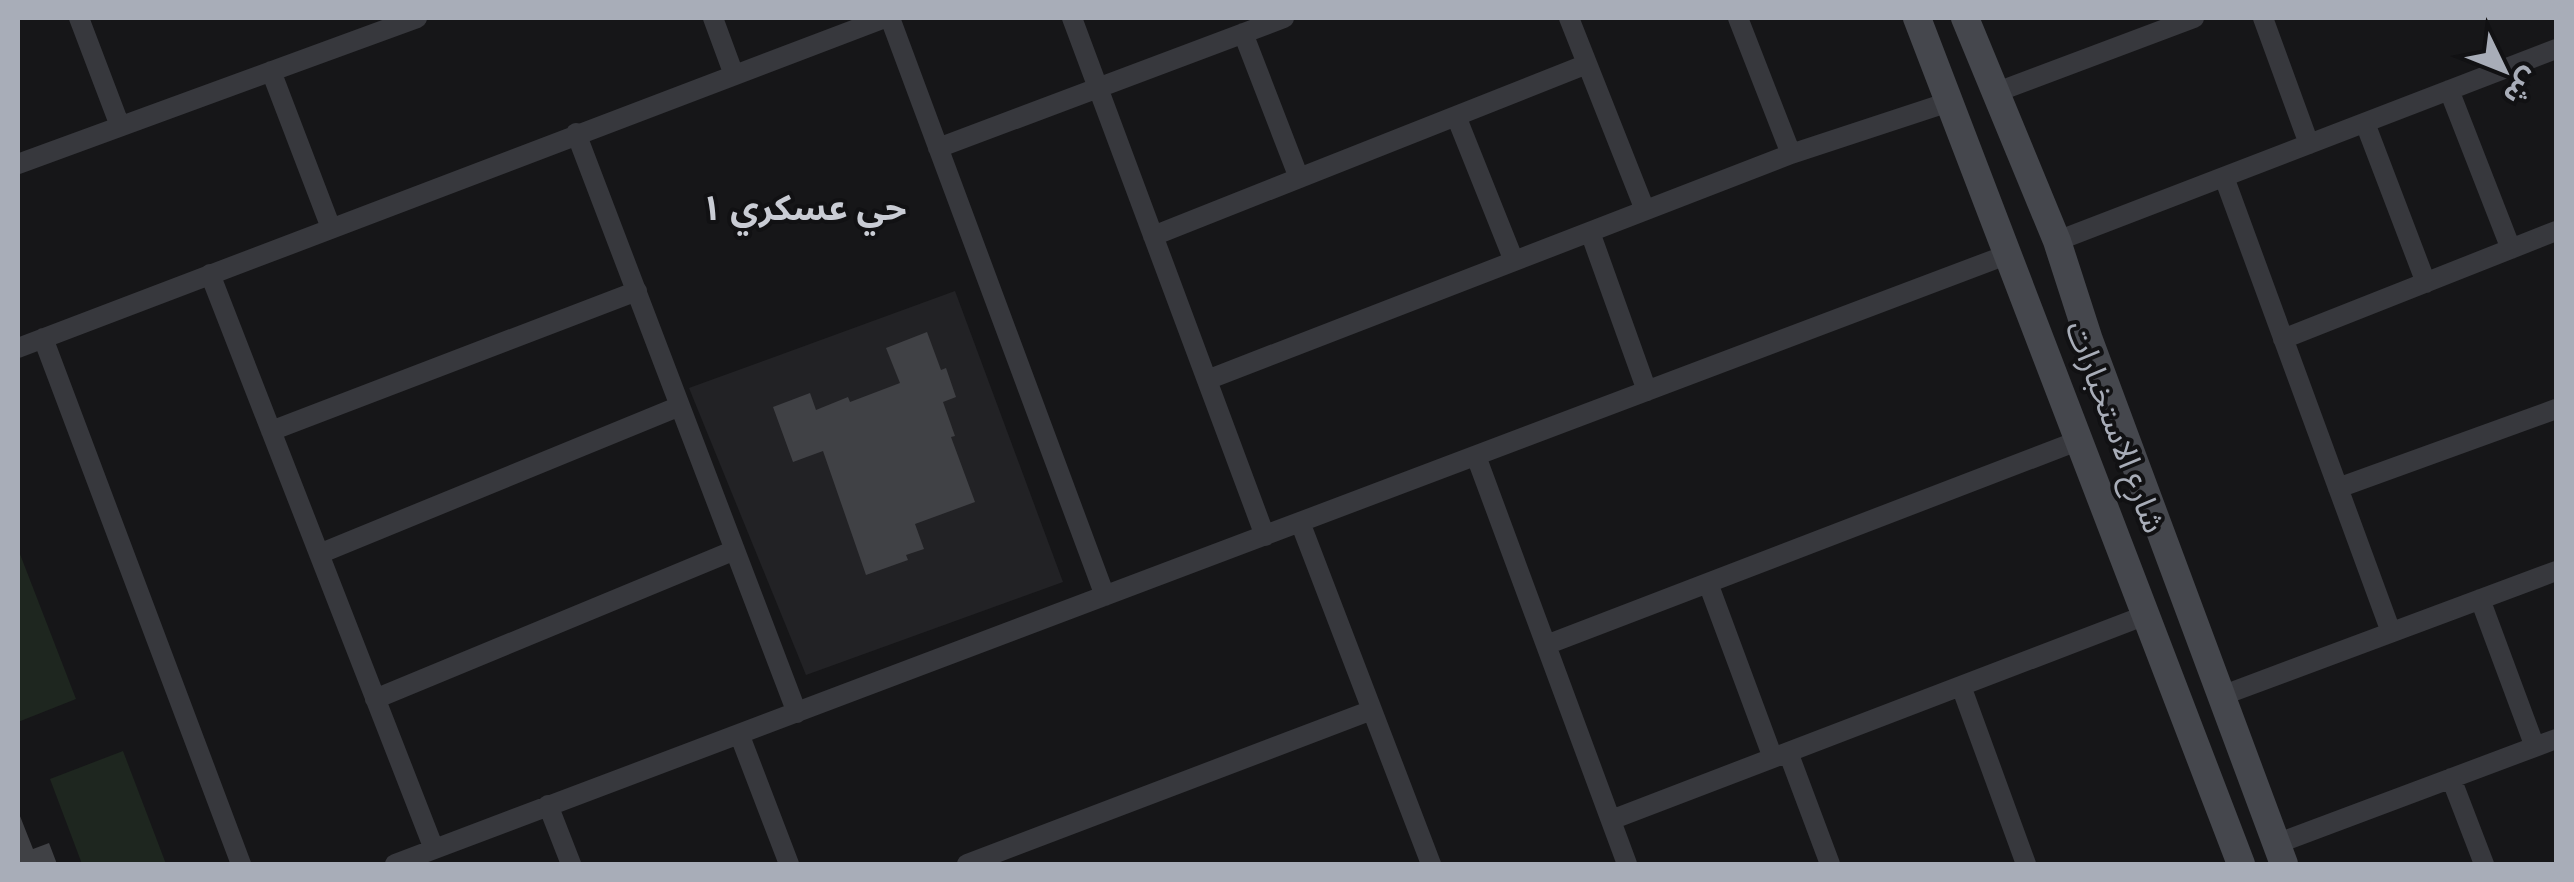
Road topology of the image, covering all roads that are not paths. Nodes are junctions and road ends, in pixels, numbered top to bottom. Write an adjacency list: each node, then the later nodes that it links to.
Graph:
1 (78, 18): 24 (street)
2 (417, 18): 16 (street)
3 (712, 18): 17 (street)
4 (887, 18): 17 (street); 27 (street)
5 (1072, 18): 18 (street)
6 (1284, 18): 13 (street)
7 (1569, 18): 15 (street)
8 (1738, 18): 28 (street)
9 (1917, 18): 21 (main road, شارع الاستخبارات)
10 (1966, 18): 20 (main road, شارع الاستخبارات)
11 (2194, 18): 20 (street)
12 (2264, 18): 26 (street)
13 (1243, 33): 18 (street); 31 (street)
14 (2556, 49): 19 (street)
15 (1587, 64): 22 (street); 32 (street)
16 (272, 71): 24 (street); 33 (street)
17 (734, 74): 25 (street)
18 (1098, 88): 27 (street); 36 (street)
19 (2449, 90): 23 (street); 38 (street)
20 (1998, 92): 37 (main road, شارع الاستخبارات)
21 (1949, 102): 28 (street); 39 (main road, شارع الاستخبارات)
22 (1456, 116): 31 (street); 40 (street)
23 (2365, 122): 26 (street); 42 (street)
24 (120, 126): 29 (street)
25 (576, 133): 33 (street); 43 (street)
26 (2309, 144): 30 (street)
27 (938, 148): 63 (street)
28 (1791, 154): 32 (street)
29 (18, 164)
30 (2224, 177): 37 (street); 45 (street)
31 (1299, 178): 36 (street)
32 (1645, 210): 35 (street)
33 (331, 228): 41 (street)
34 (2556, 231): 38 (street)
35 (1590, 232): 40 (street); 50 (street)
36 (1153, 236): 49 (street)
37 (2058, 241): 46 (main road, شارع الاستخبارات)
38 (2511, 249): 42 (street)
39 (2009, 254): 48 (main road, شارع الاستخبارات); 50 (street)
40 (1514, 261): 49 (street)
41 (210, 274): 44 (street); 53 (street)
42 (2426, 283): 45 (street)
43 (636, 291): 51 (street); 53 (street)
44 (43, 338): 47 (street); 82 (street)
45 (2283, 339): 56 (street)
46 (2089, 340): 48 (main road); 69 (main road, شارع الاستخبارات)
47 (18, 348)
48 (2049, 357): 54 (main road, شارع الاستخبارات)
49 (1207, 380): 58 (street)
50 (1648, 391): 55 (street)
51 (680, 406): 59 (street); 60 (street)
52 (2556, 408): 56 (street)
53 (271, 430): 60 (street)
54 (2080, 440): 62 (street); 65 (main road, شارع الاستخبارات)
55 (1476, 456): 57 (street); 67 (street)
56 (2338, 488): 66 (street)
57 (1300, 522): 58 (street); 71 (street)
58 (1265, 536): 63 (street)
59 (735, 550): 70 (street); 72 (street)
60 (319, 554): 70 (street)
61 (2556, 571): 64 (street)
62 (1708, 583): 67 (street); 76 (street)
63 (1105, 596): 72 (street)
64 (2480, 599): 66 (street); 75 (street)
65 (2146, 615): 68 (street); 91 (main road, شارع الاستخبارات)
66 (2391, 632): 69 (street)
67 (1546, 645): 79 (street)
68 (1961, 686): 76 (street); 90 (street)
69 (2221, 696): 81 (main road, شارع الاستخبارات)
70 (375, 699): 80 (street)
71 (1372, 710): 86 (street); 87 (street)
72 (798, 713): 73 (street)
73 (740, 736): 78 (street); 85 (street)
74 (2556, 739): 75 (street)
75 (2534, 747): 77 (street)
76 (1781, 755): 79 (street); 89 (street)
77 (2451, 778): 81 (street); 92 (street)
78 (548, 806): 80 (street); 84 (street)
79 (1611, 820): 88 (street)
80 (434, 850): 83 (street)
81 (2280, 854)
82 (240, 864)
83 (394, 864)
84 (570, 864)
85 (789, 864)
86 (972, 864)
87 (1431, 864)
88 (1628, 864)
89 (1830, 864)
90 (2026, 864)
91 (2241, 864)
92 (2484, 864)

